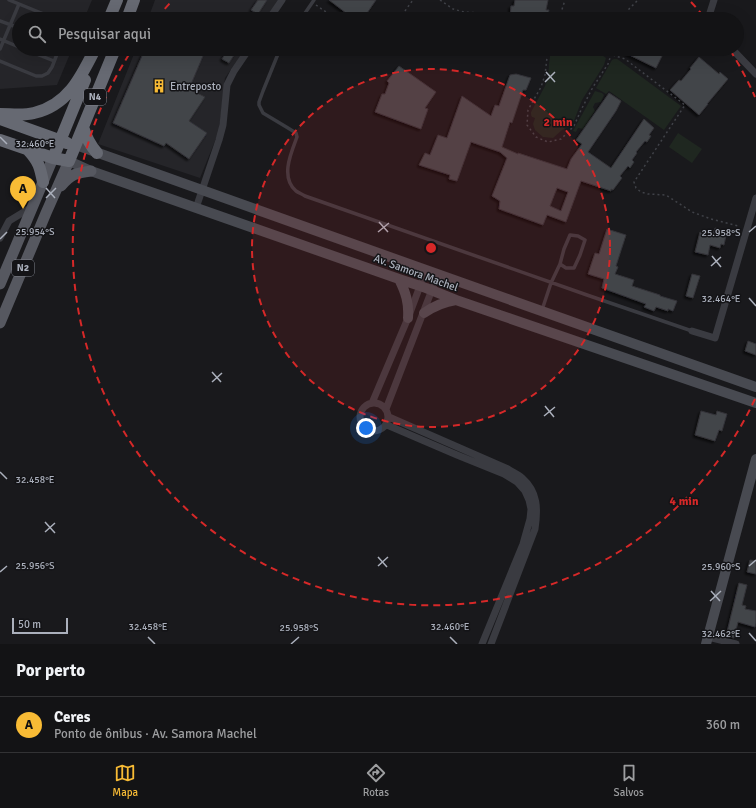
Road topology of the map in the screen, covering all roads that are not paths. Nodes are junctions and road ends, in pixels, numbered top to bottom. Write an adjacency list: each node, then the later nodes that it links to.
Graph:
1 (9, 0): 7 (lane)
2 (117, 0): 10 (highway)
3 (134, 0): 11 (highway)
4 (282, 0): 12 (street)
5 (714, 0): 14 (street)
6 (313, 1): 13 (lane)
7 (19, 4): 8 (lane); 9 (lane)
8 (16, 12)
9 (39, 12)
10 (112, 12)
11 (130, 12)
12 (274, 12)
13 (306, 12)
14 (710, 12)
15 (12, 20): 17 (lane)
16 (0, 21): 17 (lane)
17 (10, 25): 18 (lane)
18 (2, 40): 19 (lane); 20 (lane)
19 (12, 44)
20 (0, 49)
21 (42, 56): 30 (lane)
22 (56, 56): 30 (lane)
23 (92, 56): 32 (highway)
24 (93, 56): 36 (highway, N4)
25 (112, 56): 34 (highway, N4)
26 (244, 56): 44 (street)
27 (277, 56): 54 (lane)
28 (739, 56): 31 (street)
29 (0, 61): 30 (lane)
30 (54, 61)
31 (756, 74)
32 (0, 114)
33 (0, 119): 36 (highway)
34 (84, 127): 37 (highway, N4); 39 (highway)
35 (0, 140): 38 (highway)
36 (60, 141): 37 (highway); 40 (highway, N4)
37 (76, 145): 39 (main road, Av. Samora Machel); 41 (highway, N4)
38 (27, 149): 40 (highway); 43 (highway)
39 (97, 152): 44 (main road, Av. Samora Machel)
40 (53, 158): 41 (highway); 43 (main road, N2)
41 (69, 161): 42 (main road, Av. Samora Machel); 45 (main road, N2)
42 (91, 170): 45 (main road); 48 (main road, Av. Samora Machel)
43 (43, 182): 47 (main road, N2)
44 (202, 190): 48 (street); 51 (main road, Av. Samora Machel)
45 (56, 192): 62 (main road, N2)
46 (756, 198): 63 (street)
47 (33, 206): 49 (street); 55 (main road, N2)
48 (196, 208): 53 (main road, Av. Samora Machel)
49 (0, 238)
50 (560, 264): 50 (lane); 54 (lane)
51 (426, 270): 52 (main road, Av. Samora Machel); 56 (street)
52 (438, 274): 57 (street); 59 (main road, Av. Samora Machel)
53 (399, 280): 56 (main road, Av. Samora Machel); 61 (main road)
54 (551, 283): 59 (lane); 63 (lane)
55 (0, 284)
56 (420, 286): 57 (main road, Av. Samora Machel); 61 (street)
57 (432, 290): 58 (main road, Av. Samora Machel); 60 (street)
58 (456, 300): 60 (main road); 65 (main road, Av. Samora Machel)
59 (542, 311): 64 (main road, Av. Samora Machel)
60 (424, 313): 67 (street)
61 (408, 318): 66 (street)
62 (0, 323)
63 (692, 331)
64 (755, 385)
65 (752, 402): 68 (main road)
66 (372, 403): 67 (street); 70 (street)
67 (386, 409): 69 (street)
68 (756, 409)
69 (389, 417): 70 (street); 74 (street)
70 (387, 425): 73 (street)
71 (756, 459): 72 (main road)
72 (707, 640): 75 (street)
73 (482, 644)
74 (491, 644)
75 (736, 644)

